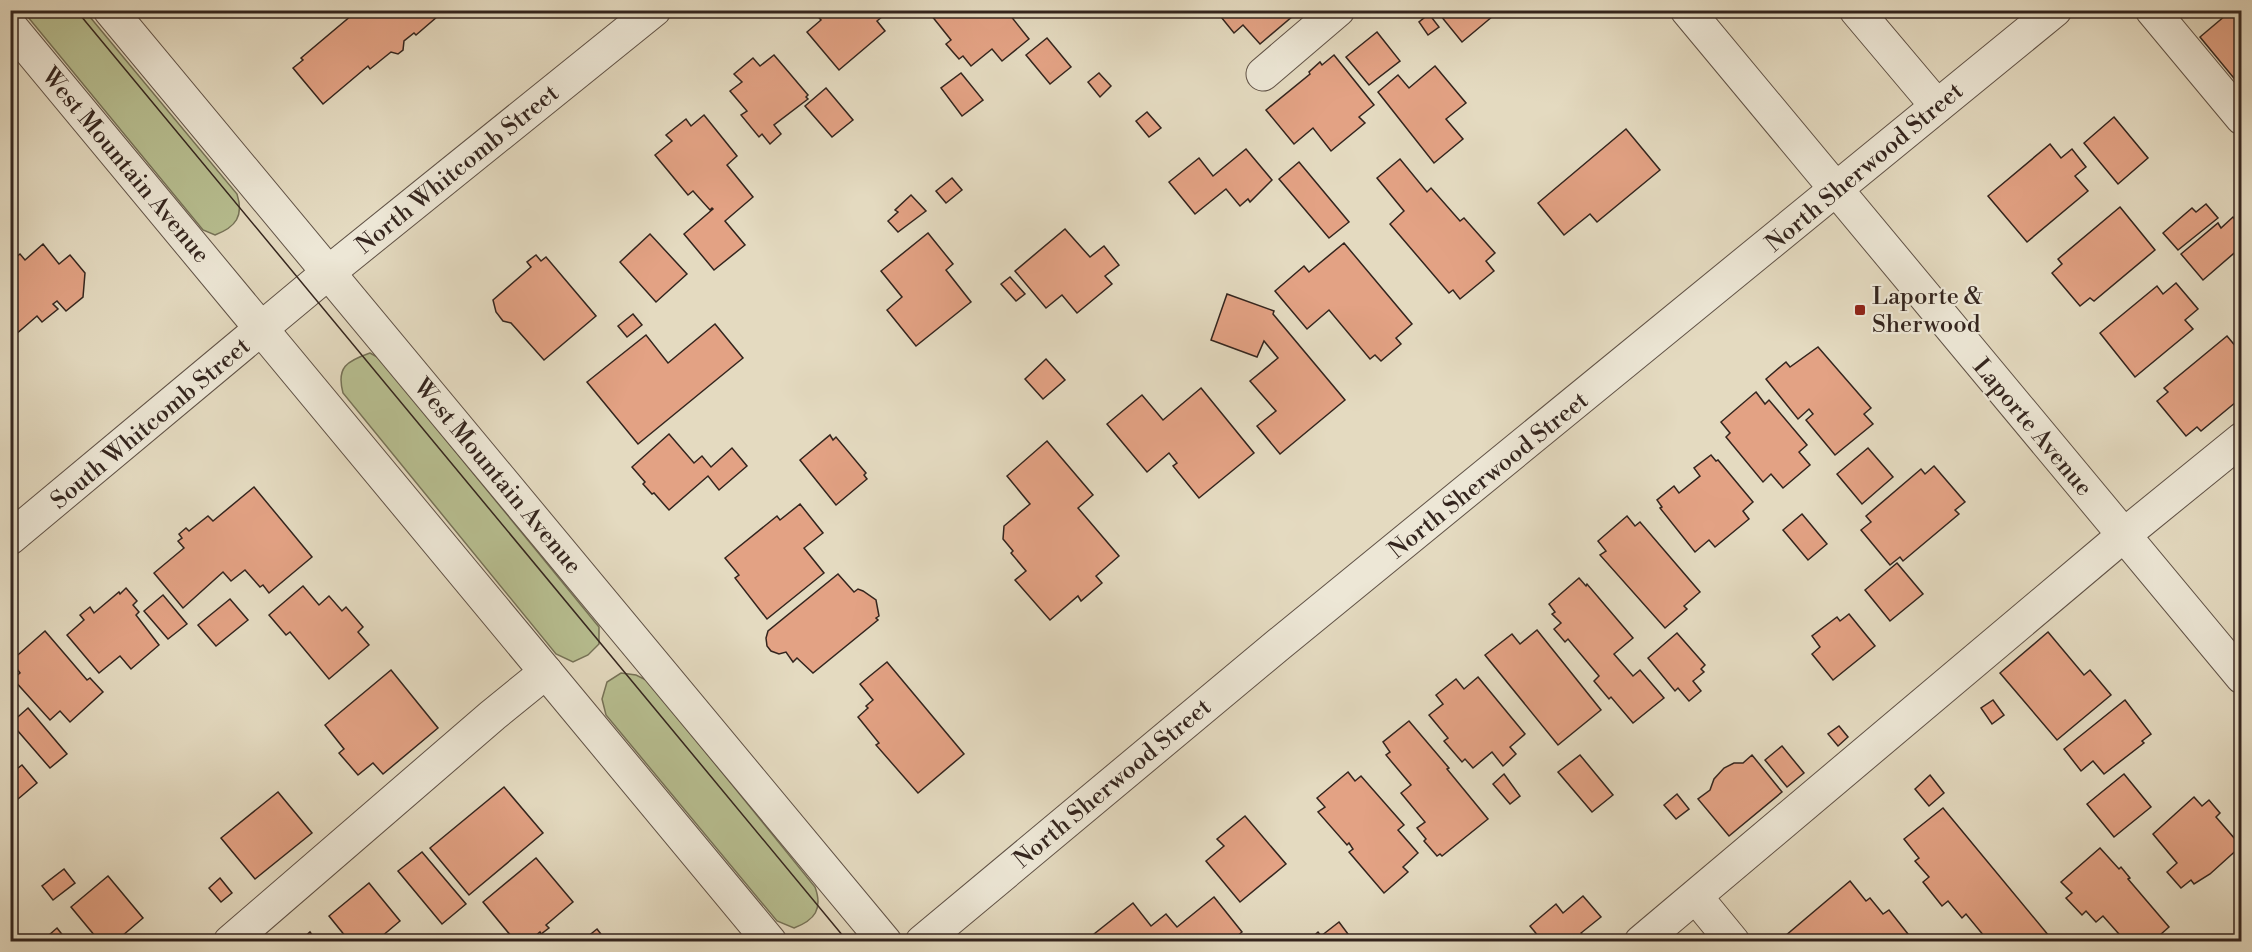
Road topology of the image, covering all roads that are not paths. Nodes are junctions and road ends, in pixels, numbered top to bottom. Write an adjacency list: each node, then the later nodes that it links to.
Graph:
1 (110, 10): 13 (street, West Mountain Avenue)
2 (1338, 10): 9 (street)
3 (1687, 10): 12 (street, Laporte Avenue)
4 (1856, 10): 10 (street)
5 (2055, 10): 10 (street, North Sherwood Street)
6 (2152, 10): 11 (street)
7 (642, 14): 13 (street, North Whitcomb Street)
8 (10, 26): 14 (street, West Mountain Avenue)
9 (1263, 74)
10 (1937, 106): 12 (street, North Sherwood Street)
11 (2241, 118)
12 (1836, 191): 16 (street, Laporte Avenue); 24 (street, North Sherwood Street)
13 (329, 272): 14 (street, North Whitcomb Street); 23 (street, West Mountain Avenue)
14 (262, 330): 17 (street, South Whitcomb Street); 18 (street, West Mountain Avenue)
15 (2241, 439): 16 (street)
16 (2124, 535): 19 (street, Laporte Avenue); 20 (street)
17 (10, 538)
18 (546, 672): 21 (street); 22 (street, West Mountain Avenue)
19 (2241, 677)
20 (1696, 897): 25 (street); 26 (street)
21 (230, 942)
22 (770, 942)
23 (885, 942)
24 (922, 942)
25 (1641, 942)
26 (1733, 942)

